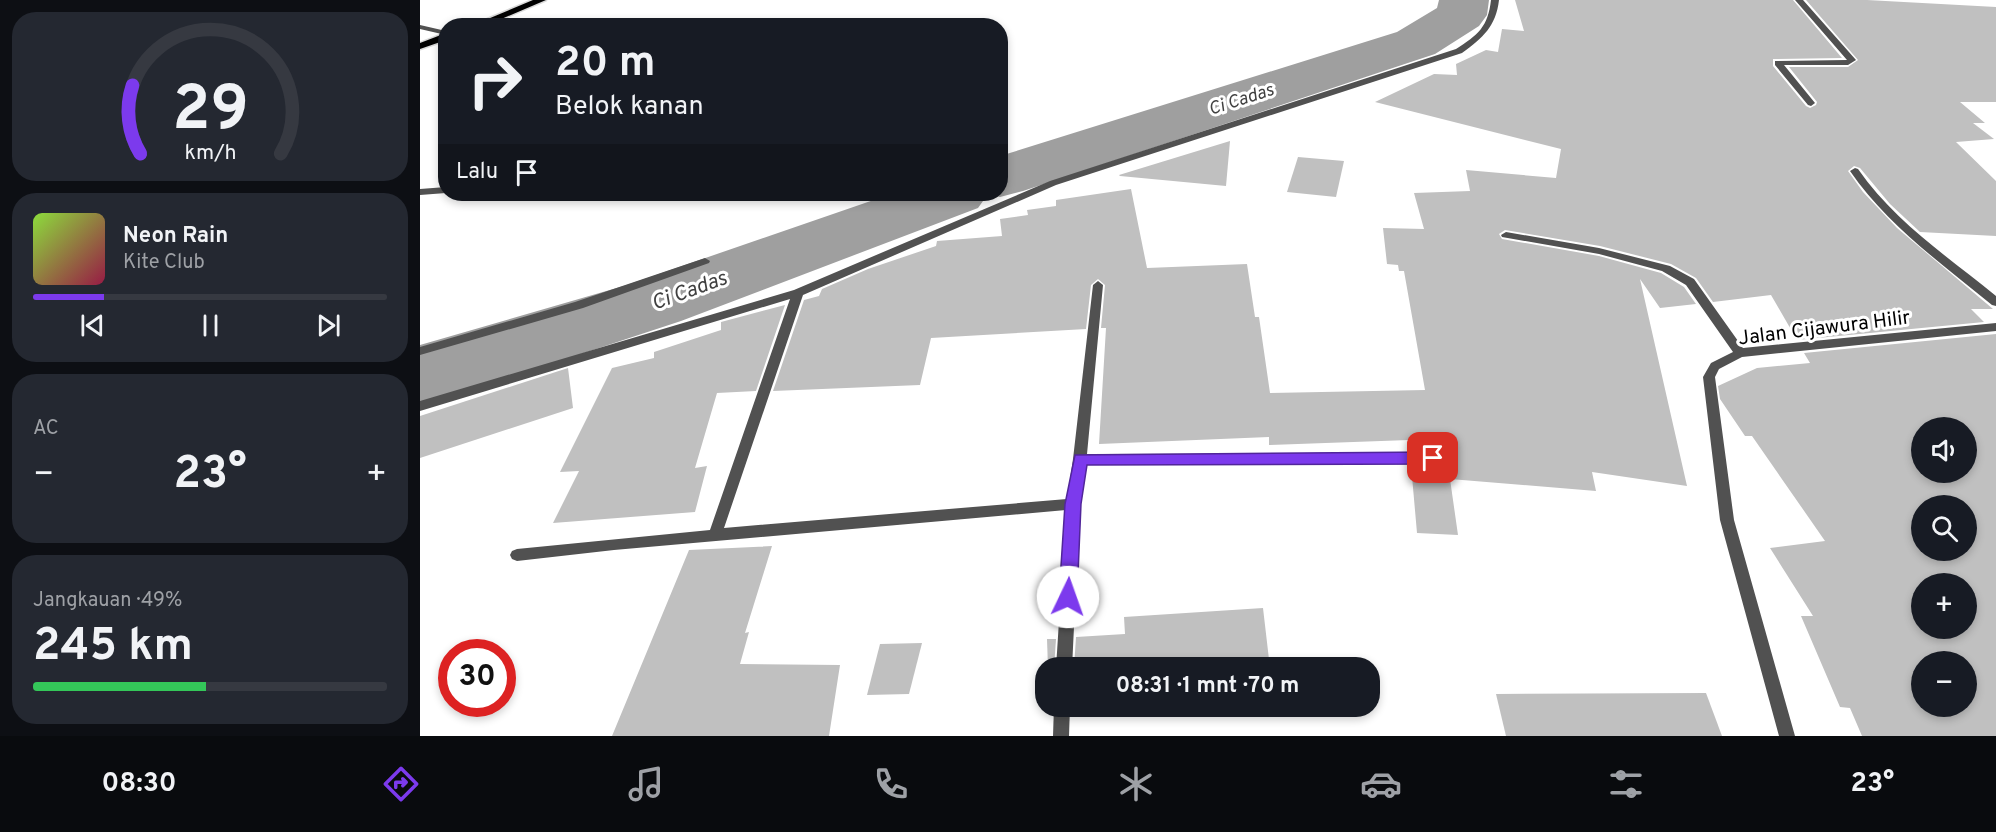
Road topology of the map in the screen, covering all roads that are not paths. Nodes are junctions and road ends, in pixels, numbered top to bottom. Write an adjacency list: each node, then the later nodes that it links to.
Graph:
1 (541, 0): 4 (main road)
2 (1495, 0): 16 (street)
3 (1799, 0): 9 (street)
4 (496, 18)
5 (420, 27): 6 (street)
6 (438, 32)
7 (438, 38): 8 (main road)
8 (420, 46)
9 (1811, 103)
10 (1855, 171): 17 (street)
11 (438, 191): 12 (street)
12 (420, 192)
13 (1506, 236): 20 (street)
14 (705, 261): 19 (street)
15 (1098, 285): 23 (street)
16 (798, 293): 21 (street); 25 (street)
17 (1996, 302)
18 (1996, 327): 20 (street, Jalan Cijawura Hilir)
19 (420, 351)
20 (1740, 354): 30 (street, Jalan Cijawura Hilir)
21 (420, 406)
22 (1433, 458): 23 (street)
23 (1080, 459): 24 (street)
24 (1073, 504): 25 (street); 27 (street)
25 (714, 535): 26 (street)
26 (517, 555)
27 (1065, 657)
28 (1062, 717): 29 (street)
29 (1061, 736)
30 (1786, 736)

